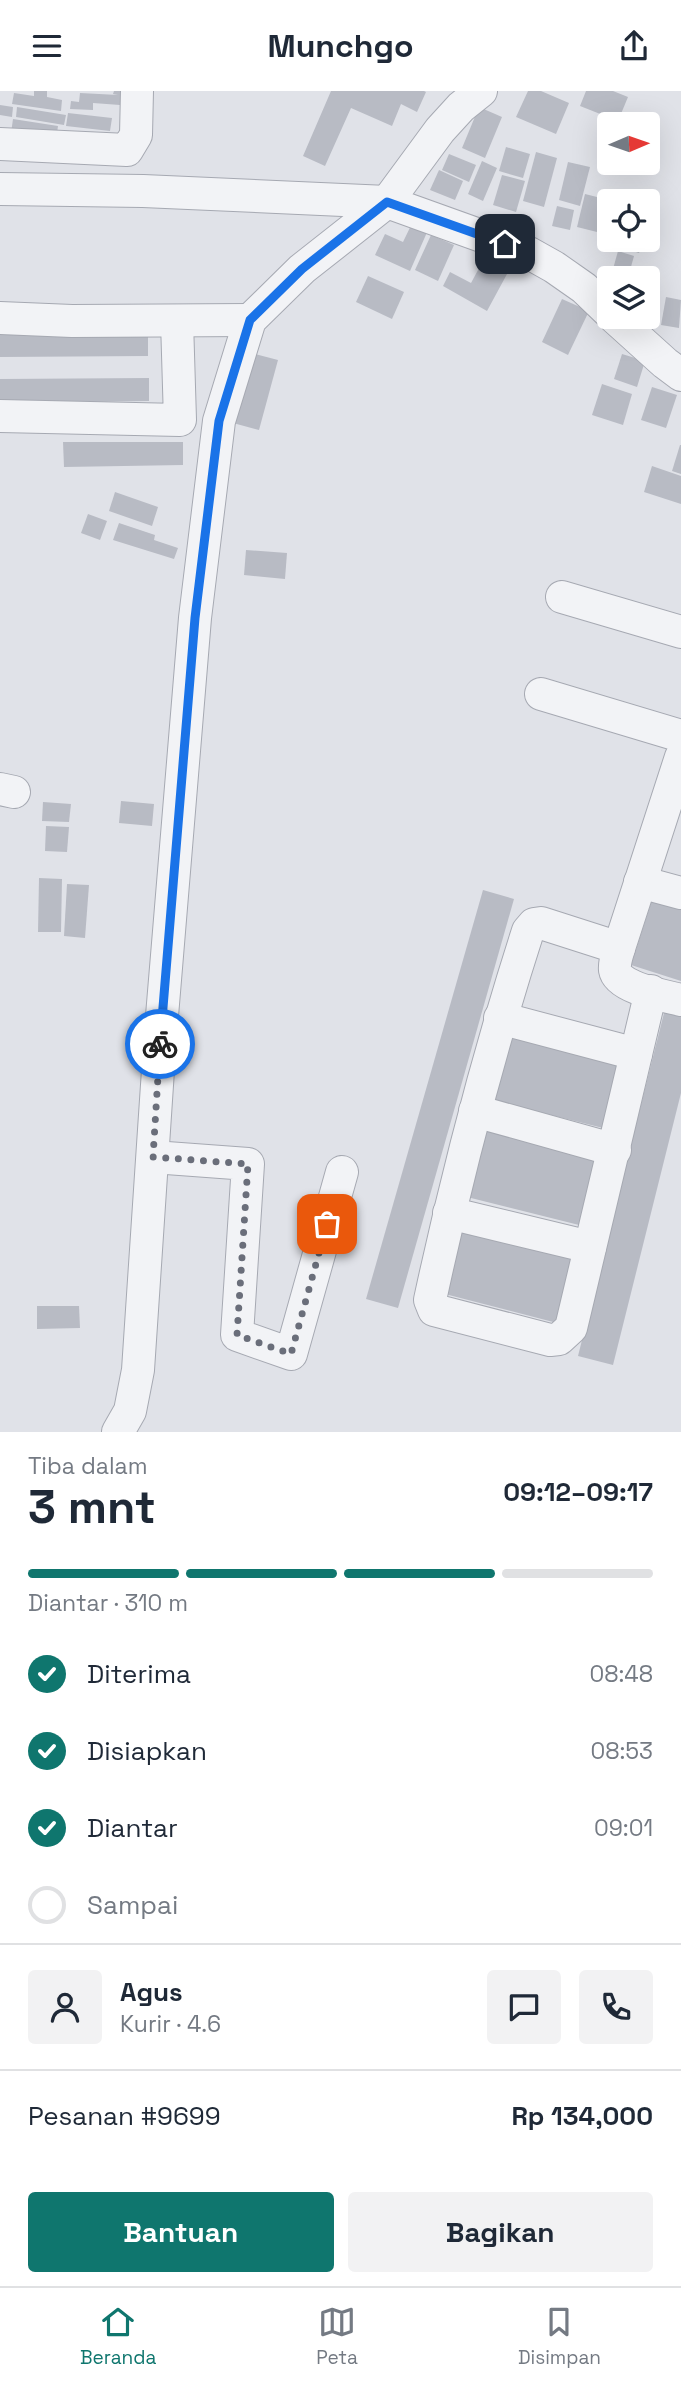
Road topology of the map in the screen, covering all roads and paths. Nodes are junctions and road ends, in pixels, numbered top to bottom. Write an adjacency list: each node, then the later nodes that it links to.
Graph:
1 (137, 91): 3 (street)
2 (481, 91): 5 (street)
3 (0, 144)
4 (0, 189): 5 (street)
5 (387, 202): 6 (street); 8 (street)
6 (597, 300)
7 (0, 318): 9 (street)
8 (250, 320): 9 (street); 26 (street)
9 (177, 321): 12 (street)
10 (628, 329): 11 (street)
11 (681, 375)
12 (0, 415)
13 (562, 597): 14 (street)
14 (681, 632)
15 (541, 694): 16 (street)
16 (681, 736)
17 (678, 776): 18 (street)
18 (640, 882): 19 (street); 20 (street)
19 (681, 893)
20 (619, 948): 21 (street); 22 (street)
21 (666, 996): 23 (street)
22 (500, 1018): 23 (street); 24 (street)
23 (636, 1054): 25 (street)
24 (475, 1111): 25 (street); 28 (street)
25 (615, 1150): 29 (street)
26 (153, 1157): 27 (street); 30 (street)
27 (342, 1172)
28 (449, 1213): 29 (street); 29 (street)
29 (590, 1247)
30 (117, 1432)

